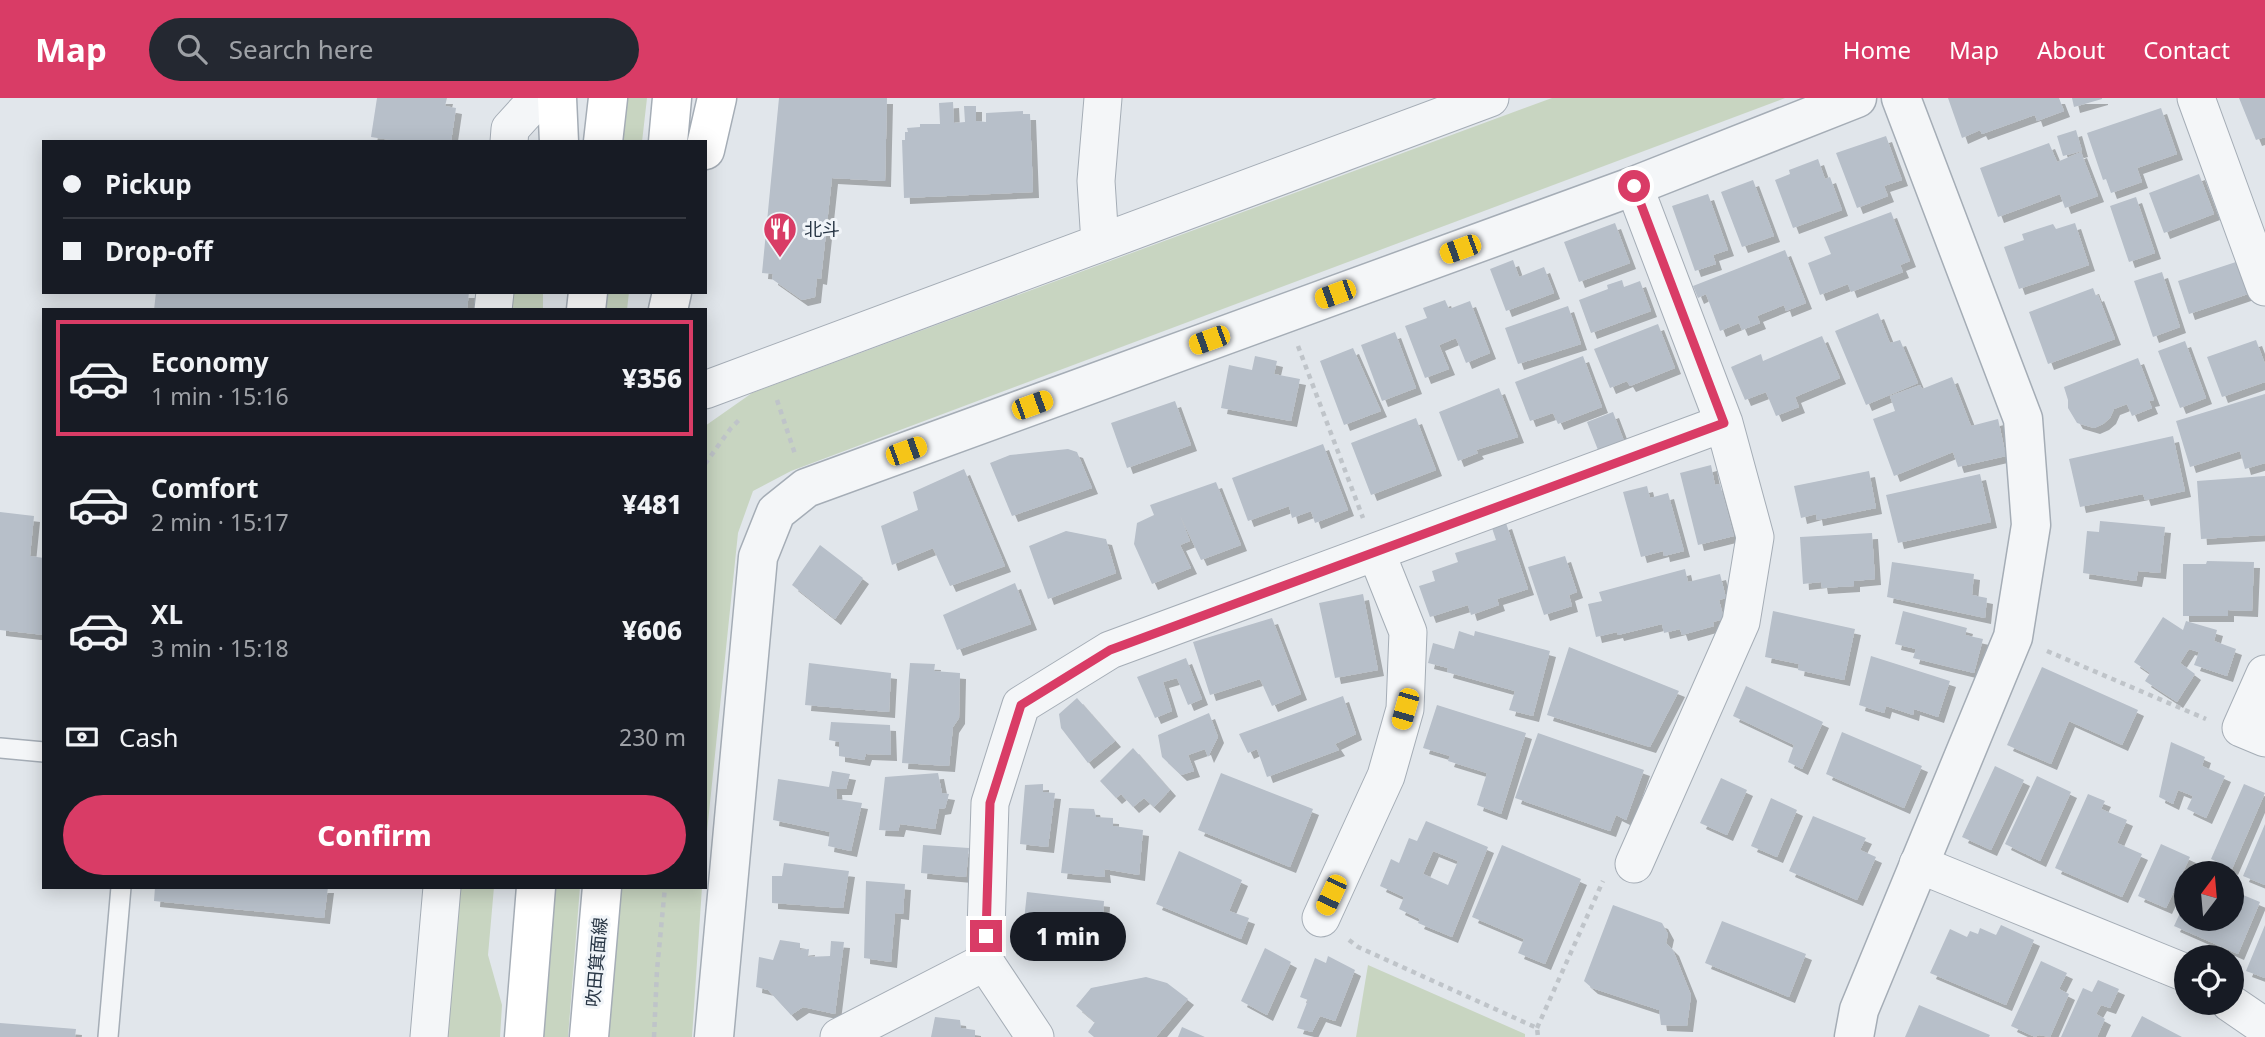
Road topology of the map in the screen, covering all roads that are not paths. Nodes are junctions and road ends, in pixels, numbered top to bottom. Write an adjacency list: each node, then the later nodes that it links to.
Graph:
1 (538, 98): 11 (street)
2 (557, 98): 12 (main road)
3 (608, 98): 13 (main road)
4 (672, 98): 14 (main road)
5 (717, 98): 15 (main road)
6 (1103, 98): 17 (street)
7 (1490, 98): 17 (street)
8 (1857, 98): 16 (street)
9 (1901, 98): 27 (street)
10 (2196, 98): 18 (street)
11 (509, 140)
12 (559, 140)
13 (603, 140)
14 (668, 140)
15 (707, 141)
16 (1634, 186): 20 (street); 41 (street)
17 (1100, 243): 19 (street)
18 (2265, 287)
19 (707, 389)
20 (1724, 423): 21 (street); 26 (street)
21 (1377, 552): 32 (street); 33 (street)
22 (2265, 674): 23 (street)
23 (2253, 733)
24 (0, 748): 25 (lane)
25 (42, 752)
26 (1634, 864)
27 (1918, 864): 34 (street); 44 (street)
28 (121, 889): 37 (lane)
29 (442, 889): 38 (street)
30 (536, 889): 39 (main road)
31 (602, 889): 40 (main road, 吹田箕面線)
32 (1321, 918)
33 (985, 962): 42 (street); 43 (street)
34 (2174, 968)
35 (2244, 1013): 36 (street)
36 (2265, 1027)
37 (108, 1037)
38 (429, 1037)
39 (524, 1037)
40 (589, 1037)
41 (714, 1037)
42 (839, 1037)
43 (1035, 1037)
44 (1854, 1037)

